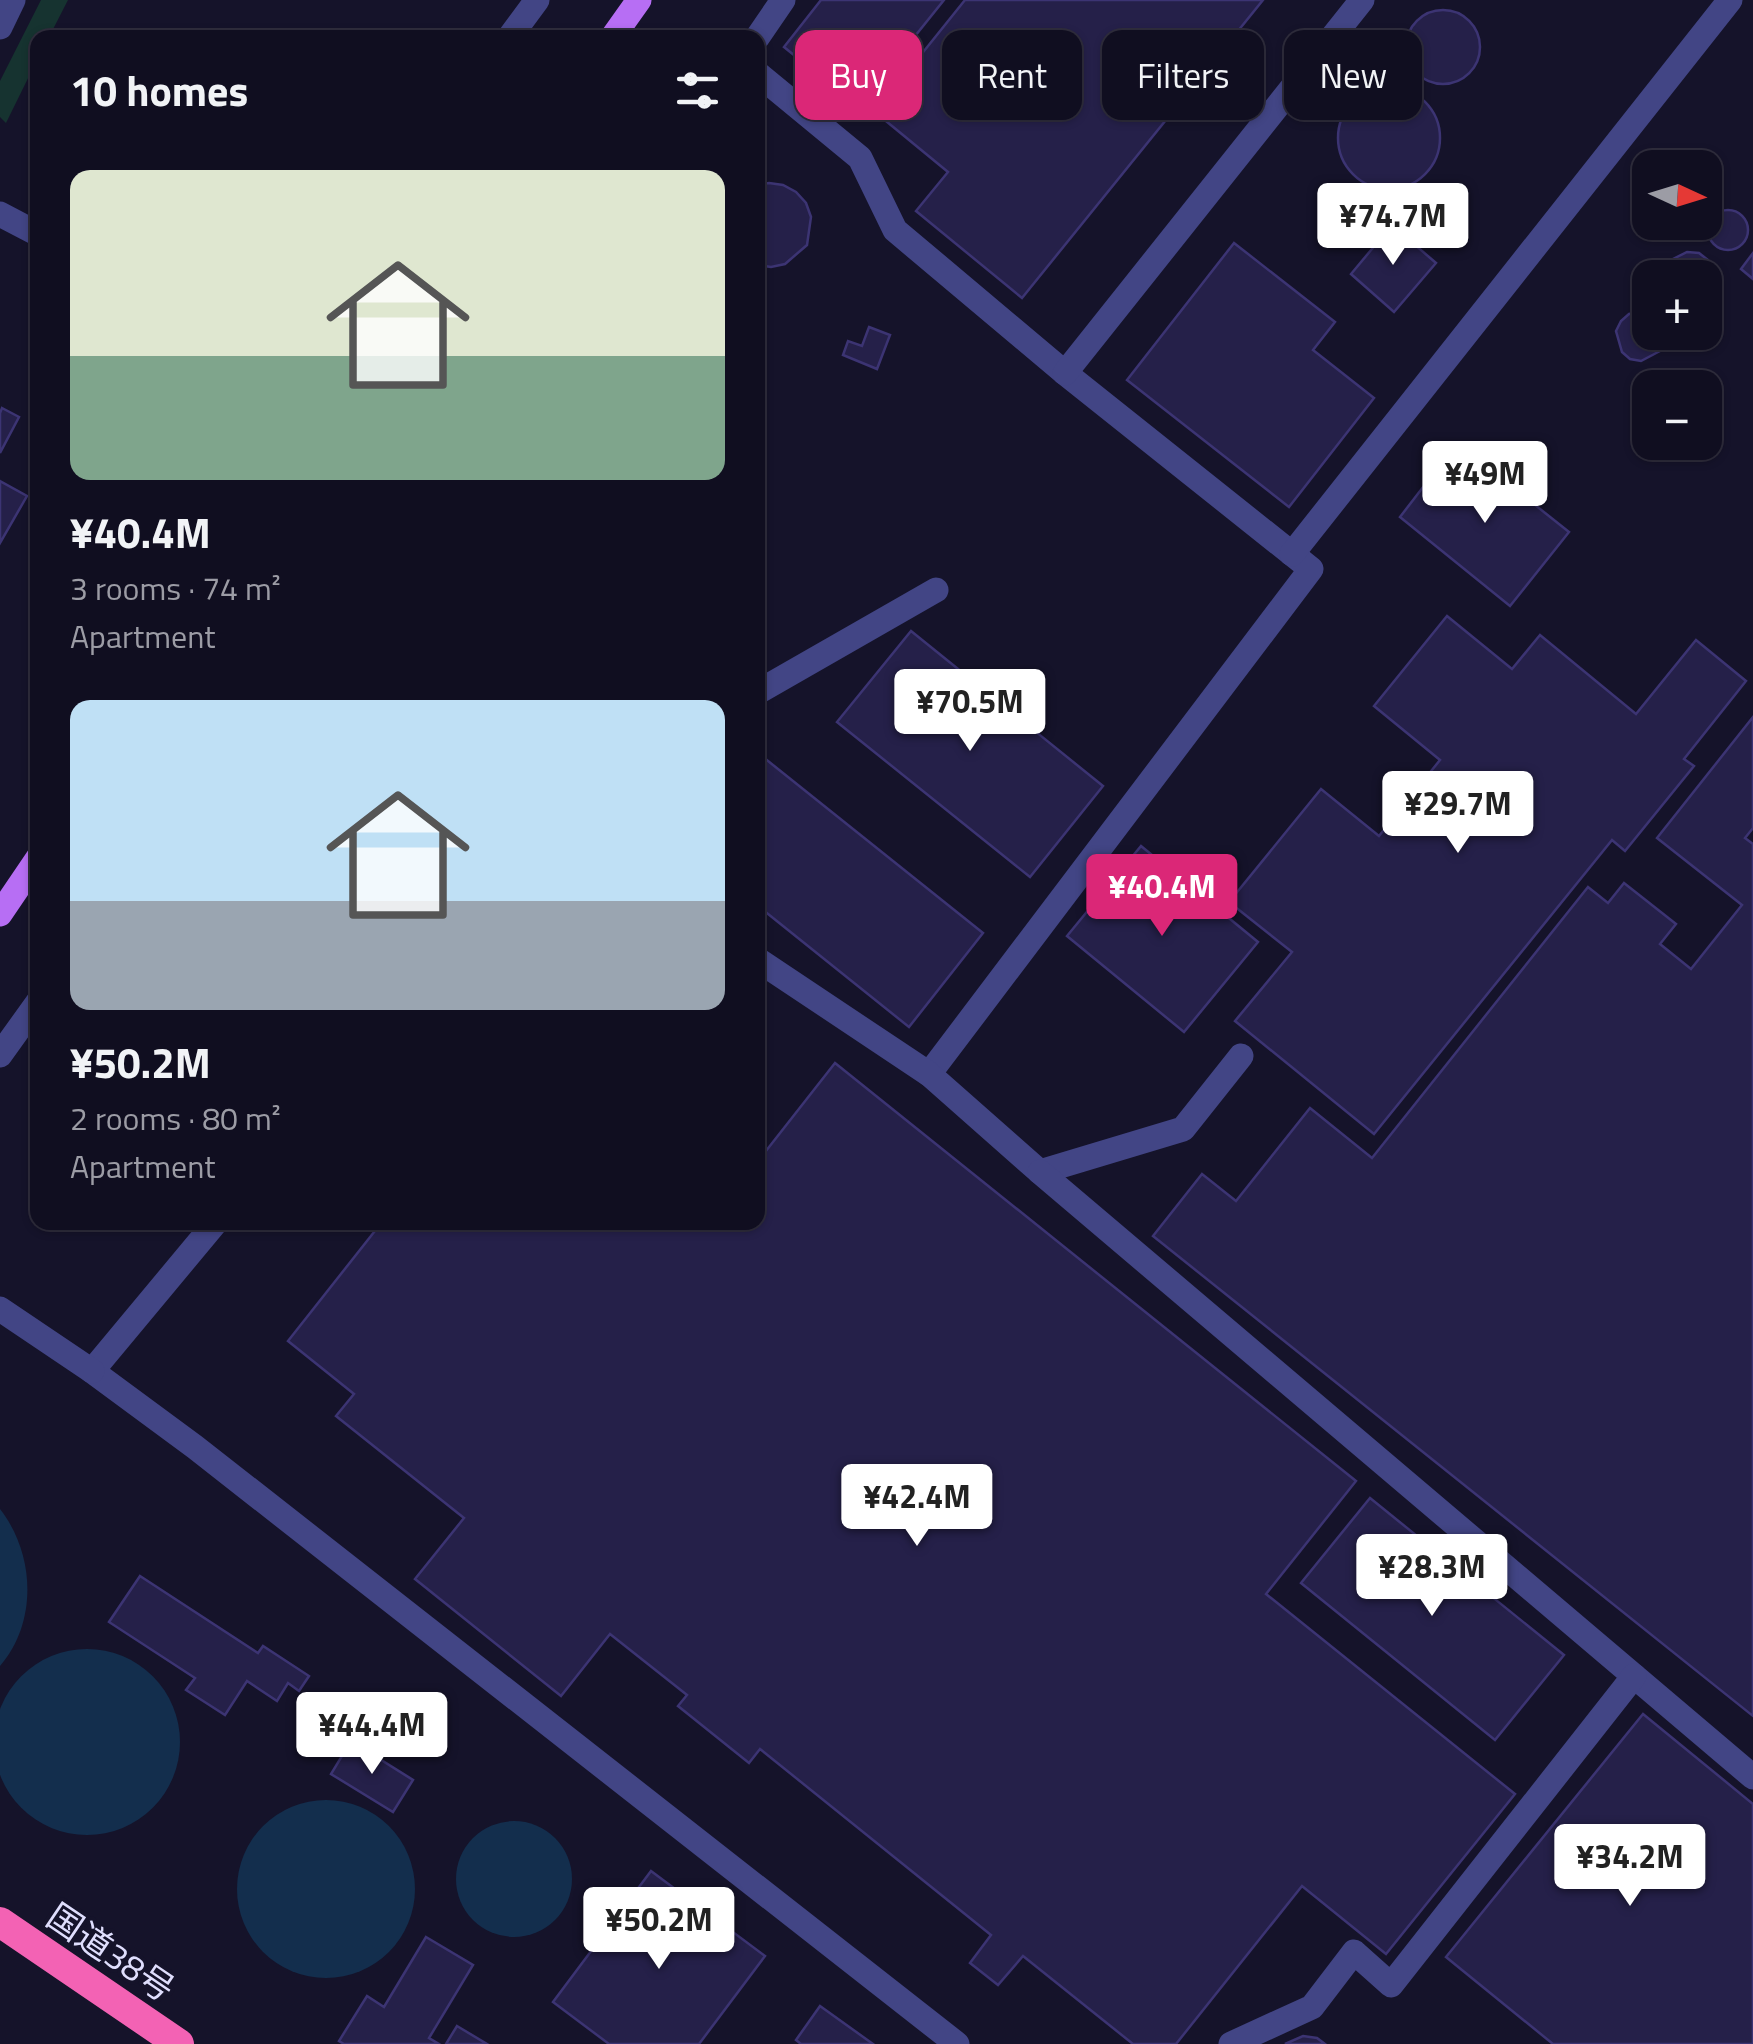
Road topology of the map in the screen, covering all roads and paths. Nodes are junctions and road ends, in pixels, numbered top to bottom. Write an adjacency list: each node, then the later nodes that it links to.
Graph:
1 (13, 0): 7 (street)
2 (537, 0): 8 (street)
3 (638, 0): 9 (main road)
4 (783, 0): 10 (street)
5 (1362, 0): 14 (street)
6 (1730, 0): 15 (street)
7 (0, 27)
8 (515, 30)
9 (617, 30)
10 (762, 30)
11 (765, 80): 14 (street)
12 (0, 214): 13 (street)
13 (30, 230)
14 (1065, 372): 15 (street)
15 (1292, 554): 24 (street)
16 (936, 590): 17 (street)
17 (765, 688)
18 (30, 870): 19 (main road)
19 (0, 914)
20 (765, 965): 24 (street)
21 (30, 1013): 22 (street)
22 (0, 1055)
23 (1241, 1056): 25 (street)
24 (928, 1074): 25 (street)
25 (1040, 1172): 29 (street)
26 (209, 1230): 28 (street)
27 (0, 1309): 28 (street)
28 (92, 1372): 33 (street)
29 (1634, 1676): 30 (street); 34 (street)
30 (1753, 1778)
31 (0, 1922): 32 (highway, 国道38号)
32 (179, 2044)
33 (957, 2044)
34 (1230, 2044)

